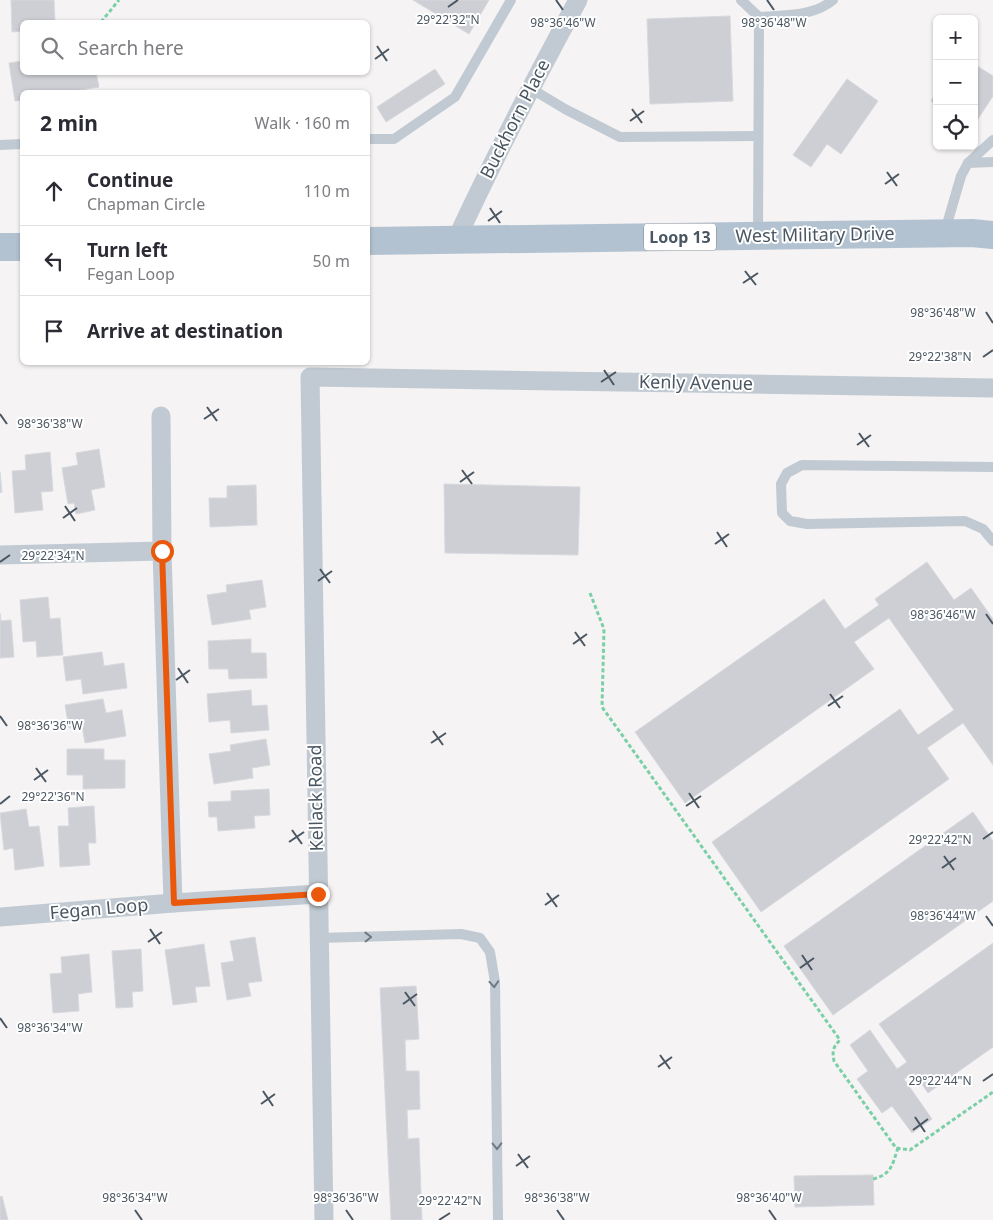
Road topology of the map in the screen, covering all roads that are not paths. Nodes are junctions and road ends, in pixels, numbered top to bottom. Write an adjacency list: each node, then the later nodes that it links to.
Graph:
1 (511, 0): 8 (lane)
2 (578, 0): 6 (street, Buckhorn Place)
3 (741, 0): 5 (lane)
4 (833, 0): 5 (lane)
5 (759, 18): 7 (lane)
6 (530, 88): 7 (lane); 17 (street, Buckhorn Place)
7 (758, 136): 16 (lane)
8 (370, 139)
9 (993, 140): 13 (lane)
10 (20, 144): 11 (lane)
11 (0, 145)
12 (993, 162): 13 (lane)
13 (968, 163): 14 (lane)
14 (944, 233): 15 (main road, West Military Drive / Loop 13); 16 (main road, West Military Drive / Loop 13)
15 (993, 234)
16 (758, 236): 17 (main road, West Military Drive / Loop 13)
17 (456, 240): 18 (main road, West Military Drive / Loop 13)
18 (370, 241)
19 (0, 247): 20 (main road)
20 (20, 247)
21 (310, 377): 22 (street, Kenly Avenue); 28 (street, Kellack Road)
22 (993, 388)
23 (161, 416): 26 (street)
24 (993, 467): 25 (lane)
25 (993, 541)
26 (162, 551): 27 (street); 29 (street)
27 (0, 554)
28 (318, 894): 29 (street, Fegan Loop); 31 (street, Kellack Road)
29 (174, 903): 30 (street, Fegan Loop)
30 (0, 917)
31 (319, 938): 32 (street, Kellack Road); 33 (lane, one-way to 33)
32 (324, 1220)
33 (498, 1220)

